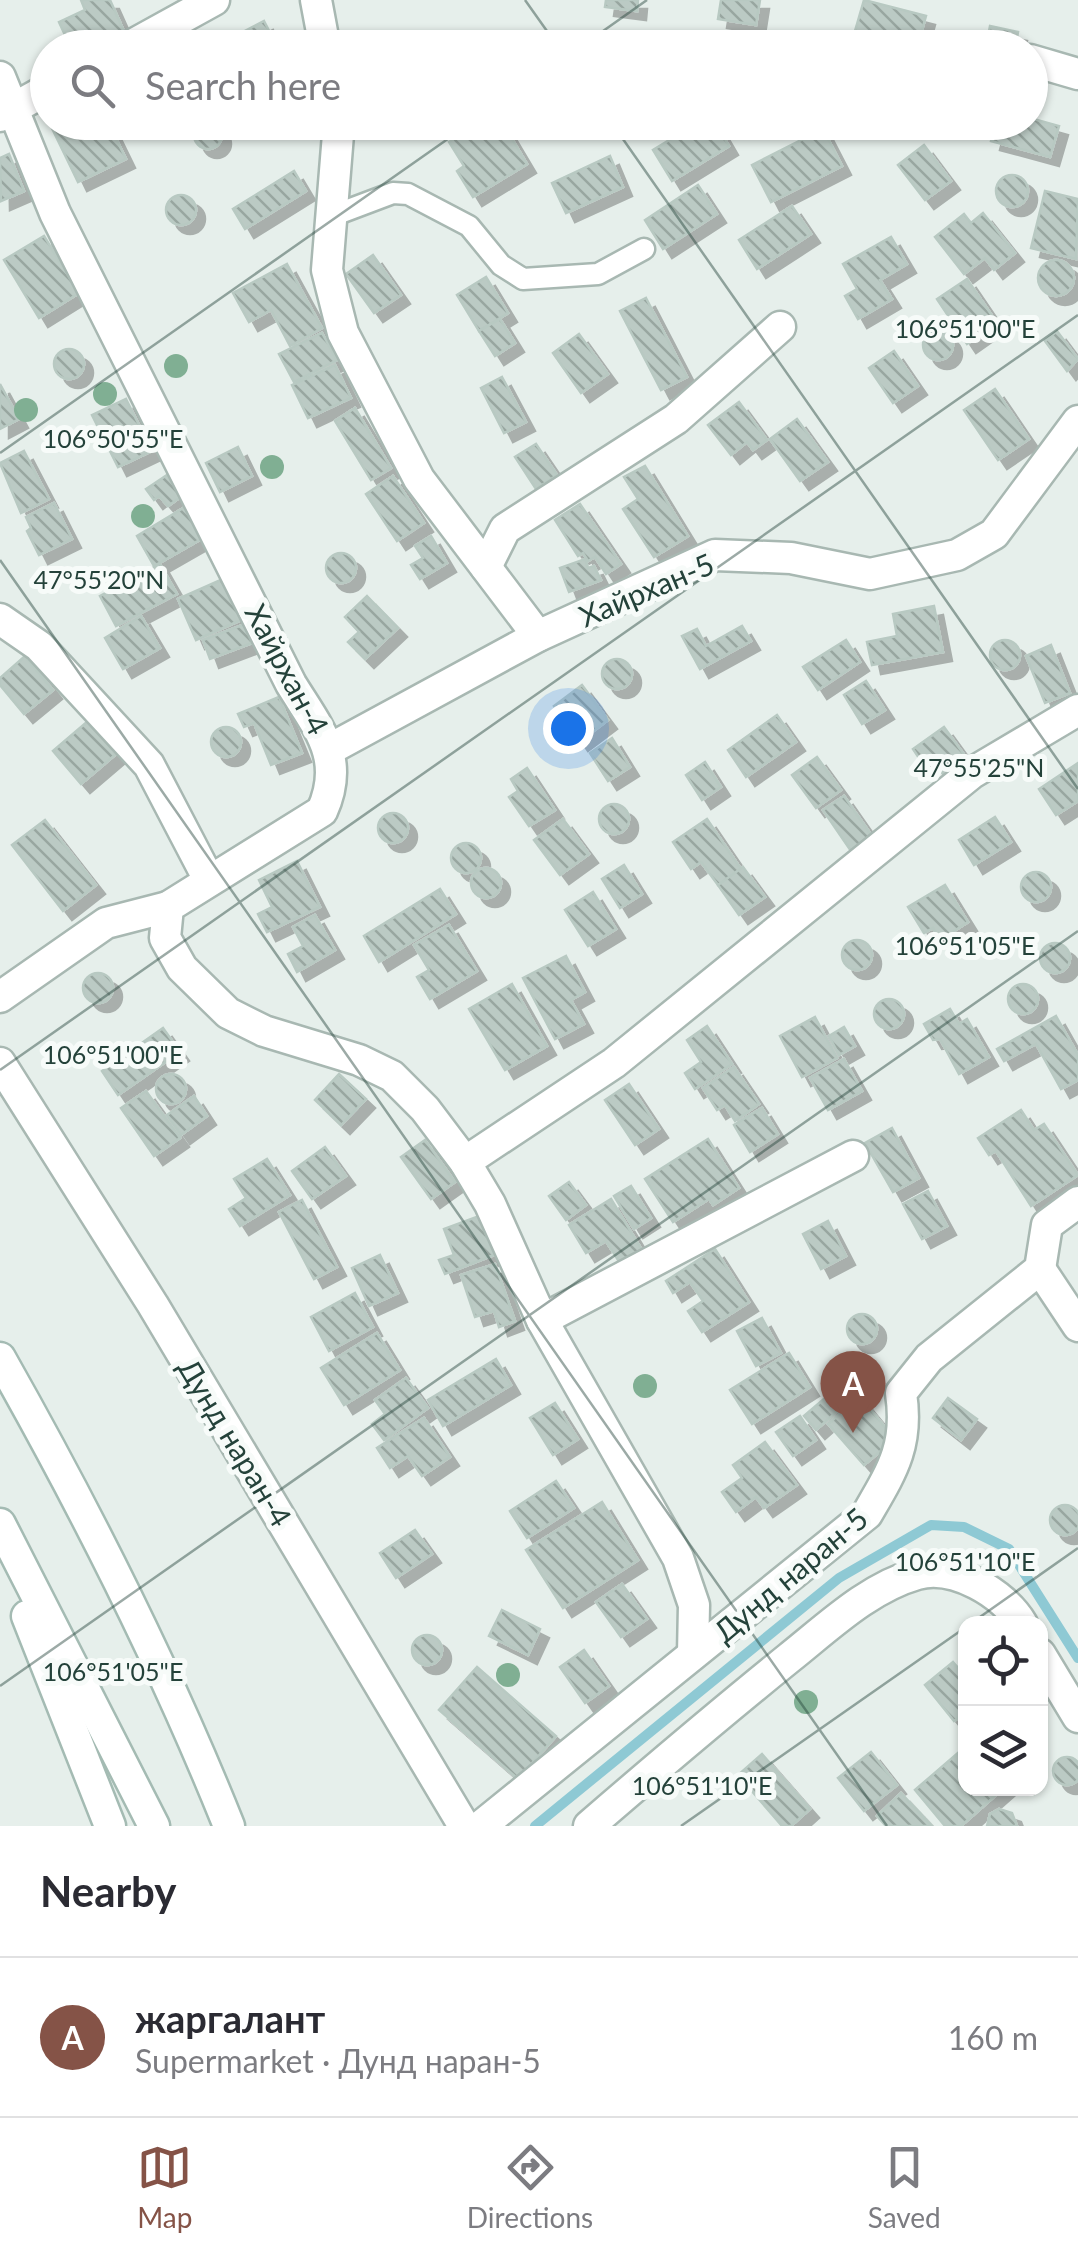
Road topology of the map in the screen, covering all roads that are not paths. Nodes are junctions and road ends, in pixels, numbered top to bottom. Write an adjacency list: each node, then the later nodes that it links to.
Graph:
1 (214, 0): 3 (street)
2 (316, 0): 4 (street)
3 (160, 30)
4 (322, 30)
5 (1048, 65): 6 (street)
6 (1078, 74)
7 (0, 77): 9 (street, Хайрхан-4)
8 (30, 99): 9 (street)
9 (8, 112): 19 (street, Хайрхан-4)
10 (338, 140): 11 (street)
11 (332, 216): 12 (lane); 15 (street)
12 (644, 249)
13 (780, 326): 15 (street)
14 (1076, 429): 17 (street, Хайрхан-5)
15 (486, 567): 17 (street)
16 (0, 619): 20 (street)
17 (538, 636): 19 (street, Хайрхан-5)
18 (1078, 710): 25 (street)
19 (330, 749): 20 (street, Хайрхан-4)
20 (208, 878): 21 (street)
21 (168, 907): 22 (street); 25 (street, Дунд наран-5)
22 (0, 997)
23 (0, 1063): 40 (street, Дунд наран-4)
24 (853, 1156): 28 (street)
25 (465, 1162): 28 (street, Дунд наран-5)
26 (1078, 1202): 27 (street)
27 (1040, 1269): 29 (street); 34 (street, Дунд наран-5)
28 (542, 1320): 34 (street, Дунд наран-5)
29 (1078, 1326)
30 (0, 1358): 39 (street)
31 (0, 1524): 38 (street)
32 (0, 1548): 37 (street)
33 (1017, 1616): 42 (street)
34 (693, 1654): 41 (street)
35 (1048, 1667): 36 (street)
36 (1078, 1717)
37 (110, 1826)
38 (154, 1826)
39 (230, 1826)
40 (464, 1826)
41 (481, 1826)
42 (588, 1826)

